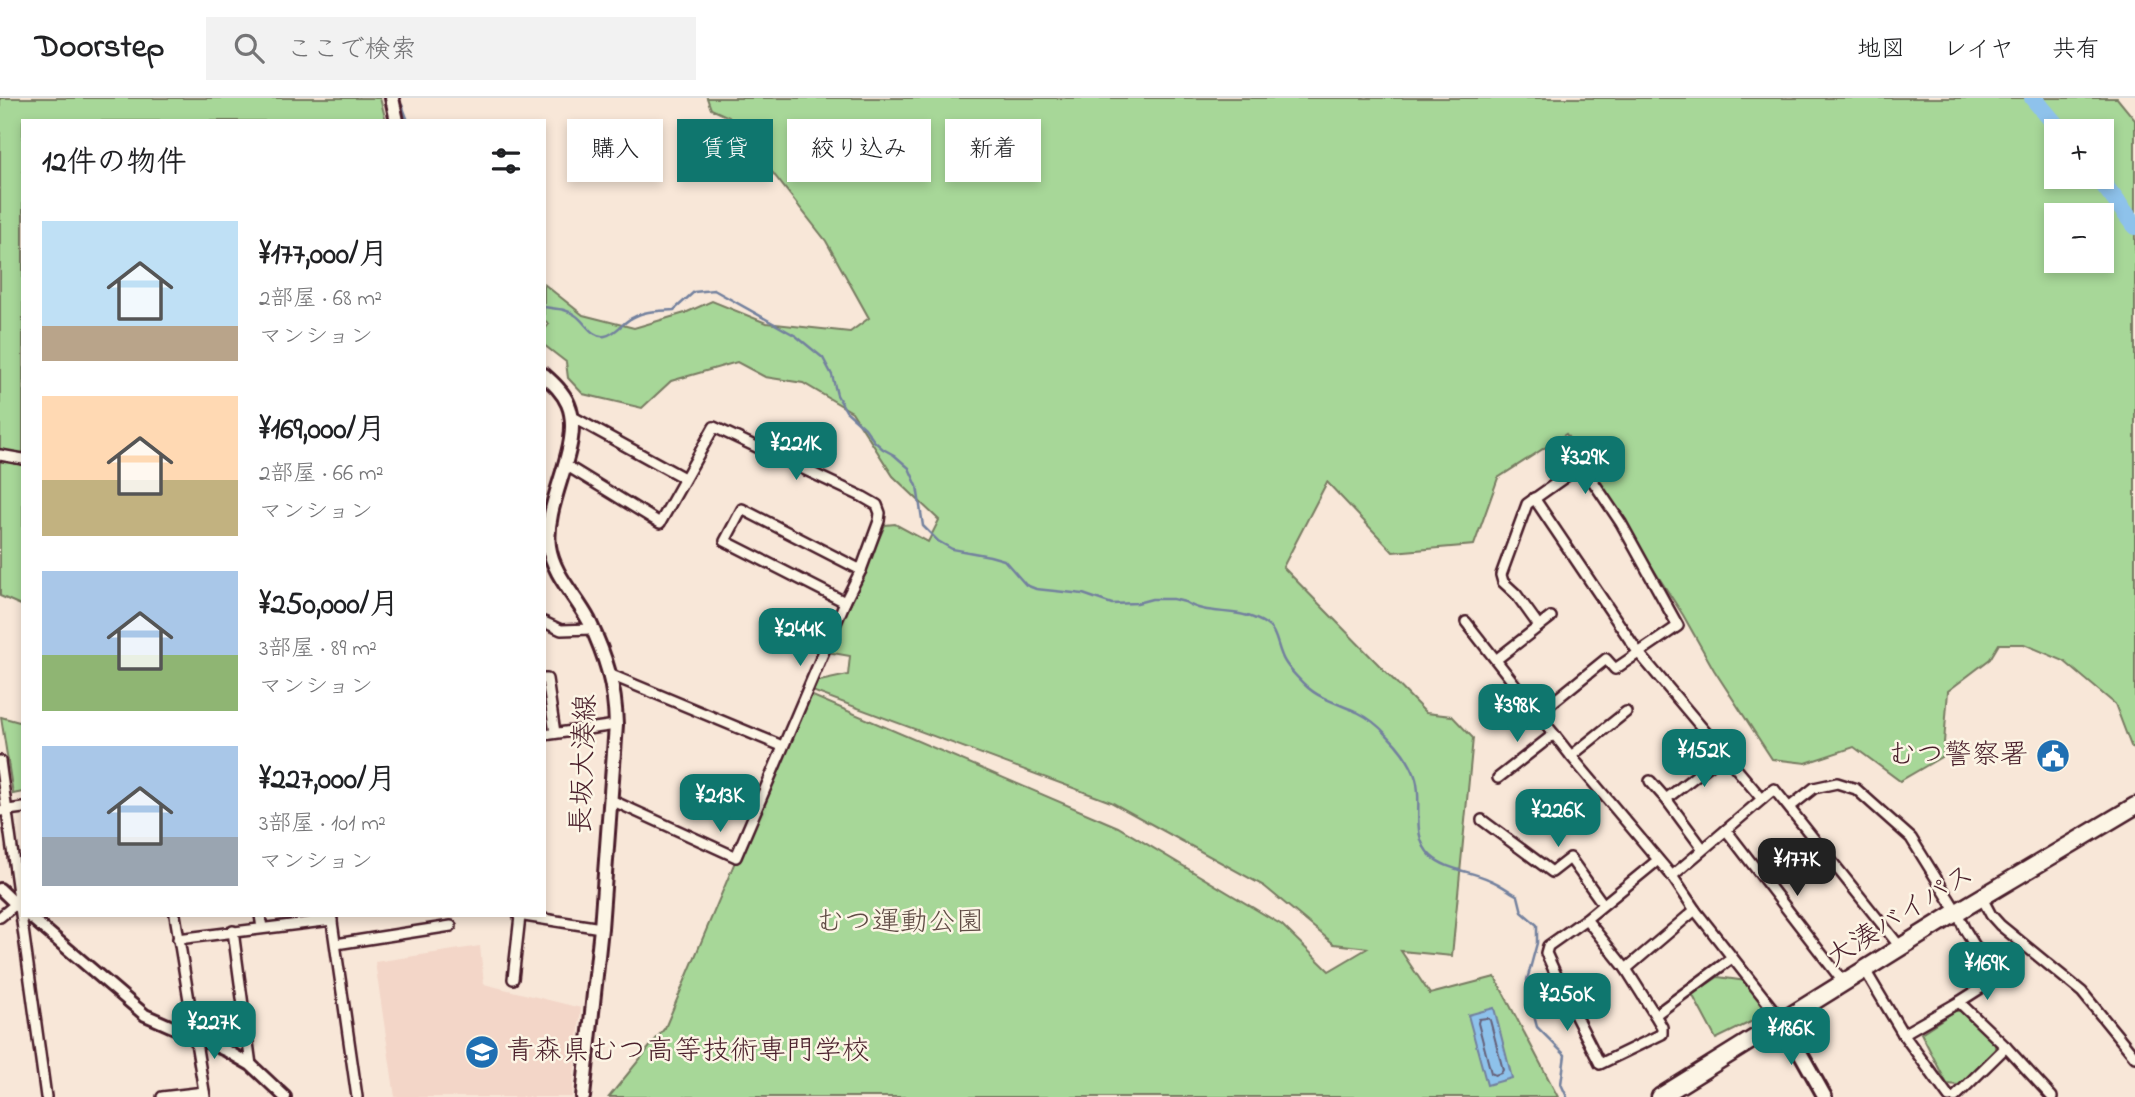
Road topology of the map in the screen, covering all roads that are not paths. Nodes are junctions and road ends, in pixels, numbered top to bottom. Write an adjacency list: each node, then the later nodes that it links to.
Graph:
1 (392, 98): 2 (main road)
2 (397, 119)
3 (546, 377): 4 (main road)
4 (571, 416): 7 (main road, 長坂大湊線); 8 (street)
5 (0, 456): 6 (street)
6 (21, 459)
7 (564, 464): 8 (street); 10 (main road, 長坂大湊線)
8 (684, 478): 11 (street)
9 (1534, 498): 16 (street); 18 (street); 18 (street)
10 (549, 566): 17 (main road, 長坂大湊線)
11 (861, 569): 12 (street); 12 (street)
12 (845, 601): 28 (street)
13 (1551, 617): 16 (street)
14 (1466, 622): 19 (street)
15 (546, 623): 17 (street)
16 (1539, 626): 19 (street)
17 (592, 629): 20 (main road, 長坂大湊線)
18 (1638, 652): 23 (street); 29 (street)
19 (1497, 659): 23 (street)
20 (611, 675): 24 (main road, 長坂大湊線); 28 (street)
21 (546, 679): 25 (street)
22 (1626, 712): 30 (street)
23 (1538, 714): 26 (street)
24 (616, 724): 25 (street); 36 (main road, 長坂大湊線)
25 (555, 733): 27 (street)
26 (1554, 734): 30 (street); 32 (street)
27 (546, 735)
28 (782, 746): 36 (street)
29 (1723, 755): 34 (street); 35 (street)
30 (1571, 756): 44 (street)
31 (0, 761): 40 (street)
32 (1498, 778)
33 (1650, 781): 34 (street)
34 (1666, 799): 43 (street)
35 (1762, 799): 38 (street); 42 (street)
36 (611, 800): 65 (main road, 長坂大湊線)
37 (2135, 806): 47 (highway, 大湊バイパス)
38 (1790, 807): 53 (street); 69 (street)
39 (21, 808): 40 (street)
40 (3, 811): 49 (street)
41 (1482, 820): 48 (street)
42 (1726, 830): 43 (street); 74 (street)
43 (1703, 849): 45 (street)
44 (1658, 860): 45 (street); 48 (street)
45 (1672, 876): 52 (street)
46 (0, 889): 50 (street)
47 (1982, 898): 53 (highway, 大湊バイパス); 81 (street)
48 (1603, 904): 62 (street)
49 (21, 905)
50 (21, 909)
51 (21, 910): 54 (street)
52 (1695, 910): 70 (street); 71 (street)
53 (1957, 912): 69 (highway, 大湊バイパス); 75 (street)
54 (0, 917)
55 (23, 917): 85 (street)
56 (30, 917): 79 (street)
57 (175, 917): 67 (street)
58 (260, 917): 64 (street)
59 (332, 917): 64 (street); 68 (street)
60 (523, 917): 73 (street)
61 (530, 917): 65 (street)
62 (1586, 919): 71 (street); 76 (street)
63 (451, 926): 68 (street)
64 (261, 928): 66 (street)
65 (601, 928): 89 (main road, 長坂大湊線)
66 (233, 931): 67 (street); 82 (street)
67 (178, 939): 79 (street)
68 (336, 944): 88 (street)
69 (1900, 948): 72 (highway, 大湊バイパス)
70 (1732, 958): 76 (street); 77 (street)
71 (1626, 969): 76 (street)
72 (1865, 970): 74 (highway, 大湊バイパス); 78 (street)
73 (513, 979)
74 (1844, 983): 77 (highway, 大湊バイパス)
75 (1959, 1002): 78 (street); 80 (street)
76 (1655, 1015)
77 (1783, 1022): 90 (highway, 大湊バイパス); 91 (main road)
78 (1903, 1034): 92 (street)
79 (194, 1036): 82 (street); 83 (street)
80 (2006, 1047): 84 (street); 93 (street)
81 (2135, 1057)
82 (251, 1065): 87 (street)
83 (205, 1094): 86 (street)
84 (2049, 1096)
85 (46, 1097)
86 (162, 1097)
87 (285, 1097)
88 (357, 1097)
89 (583, 1097)
90 (1660, 1097)
91 (1825, 1097)
92 (1949, 1097)
93 (1955, 1097)

